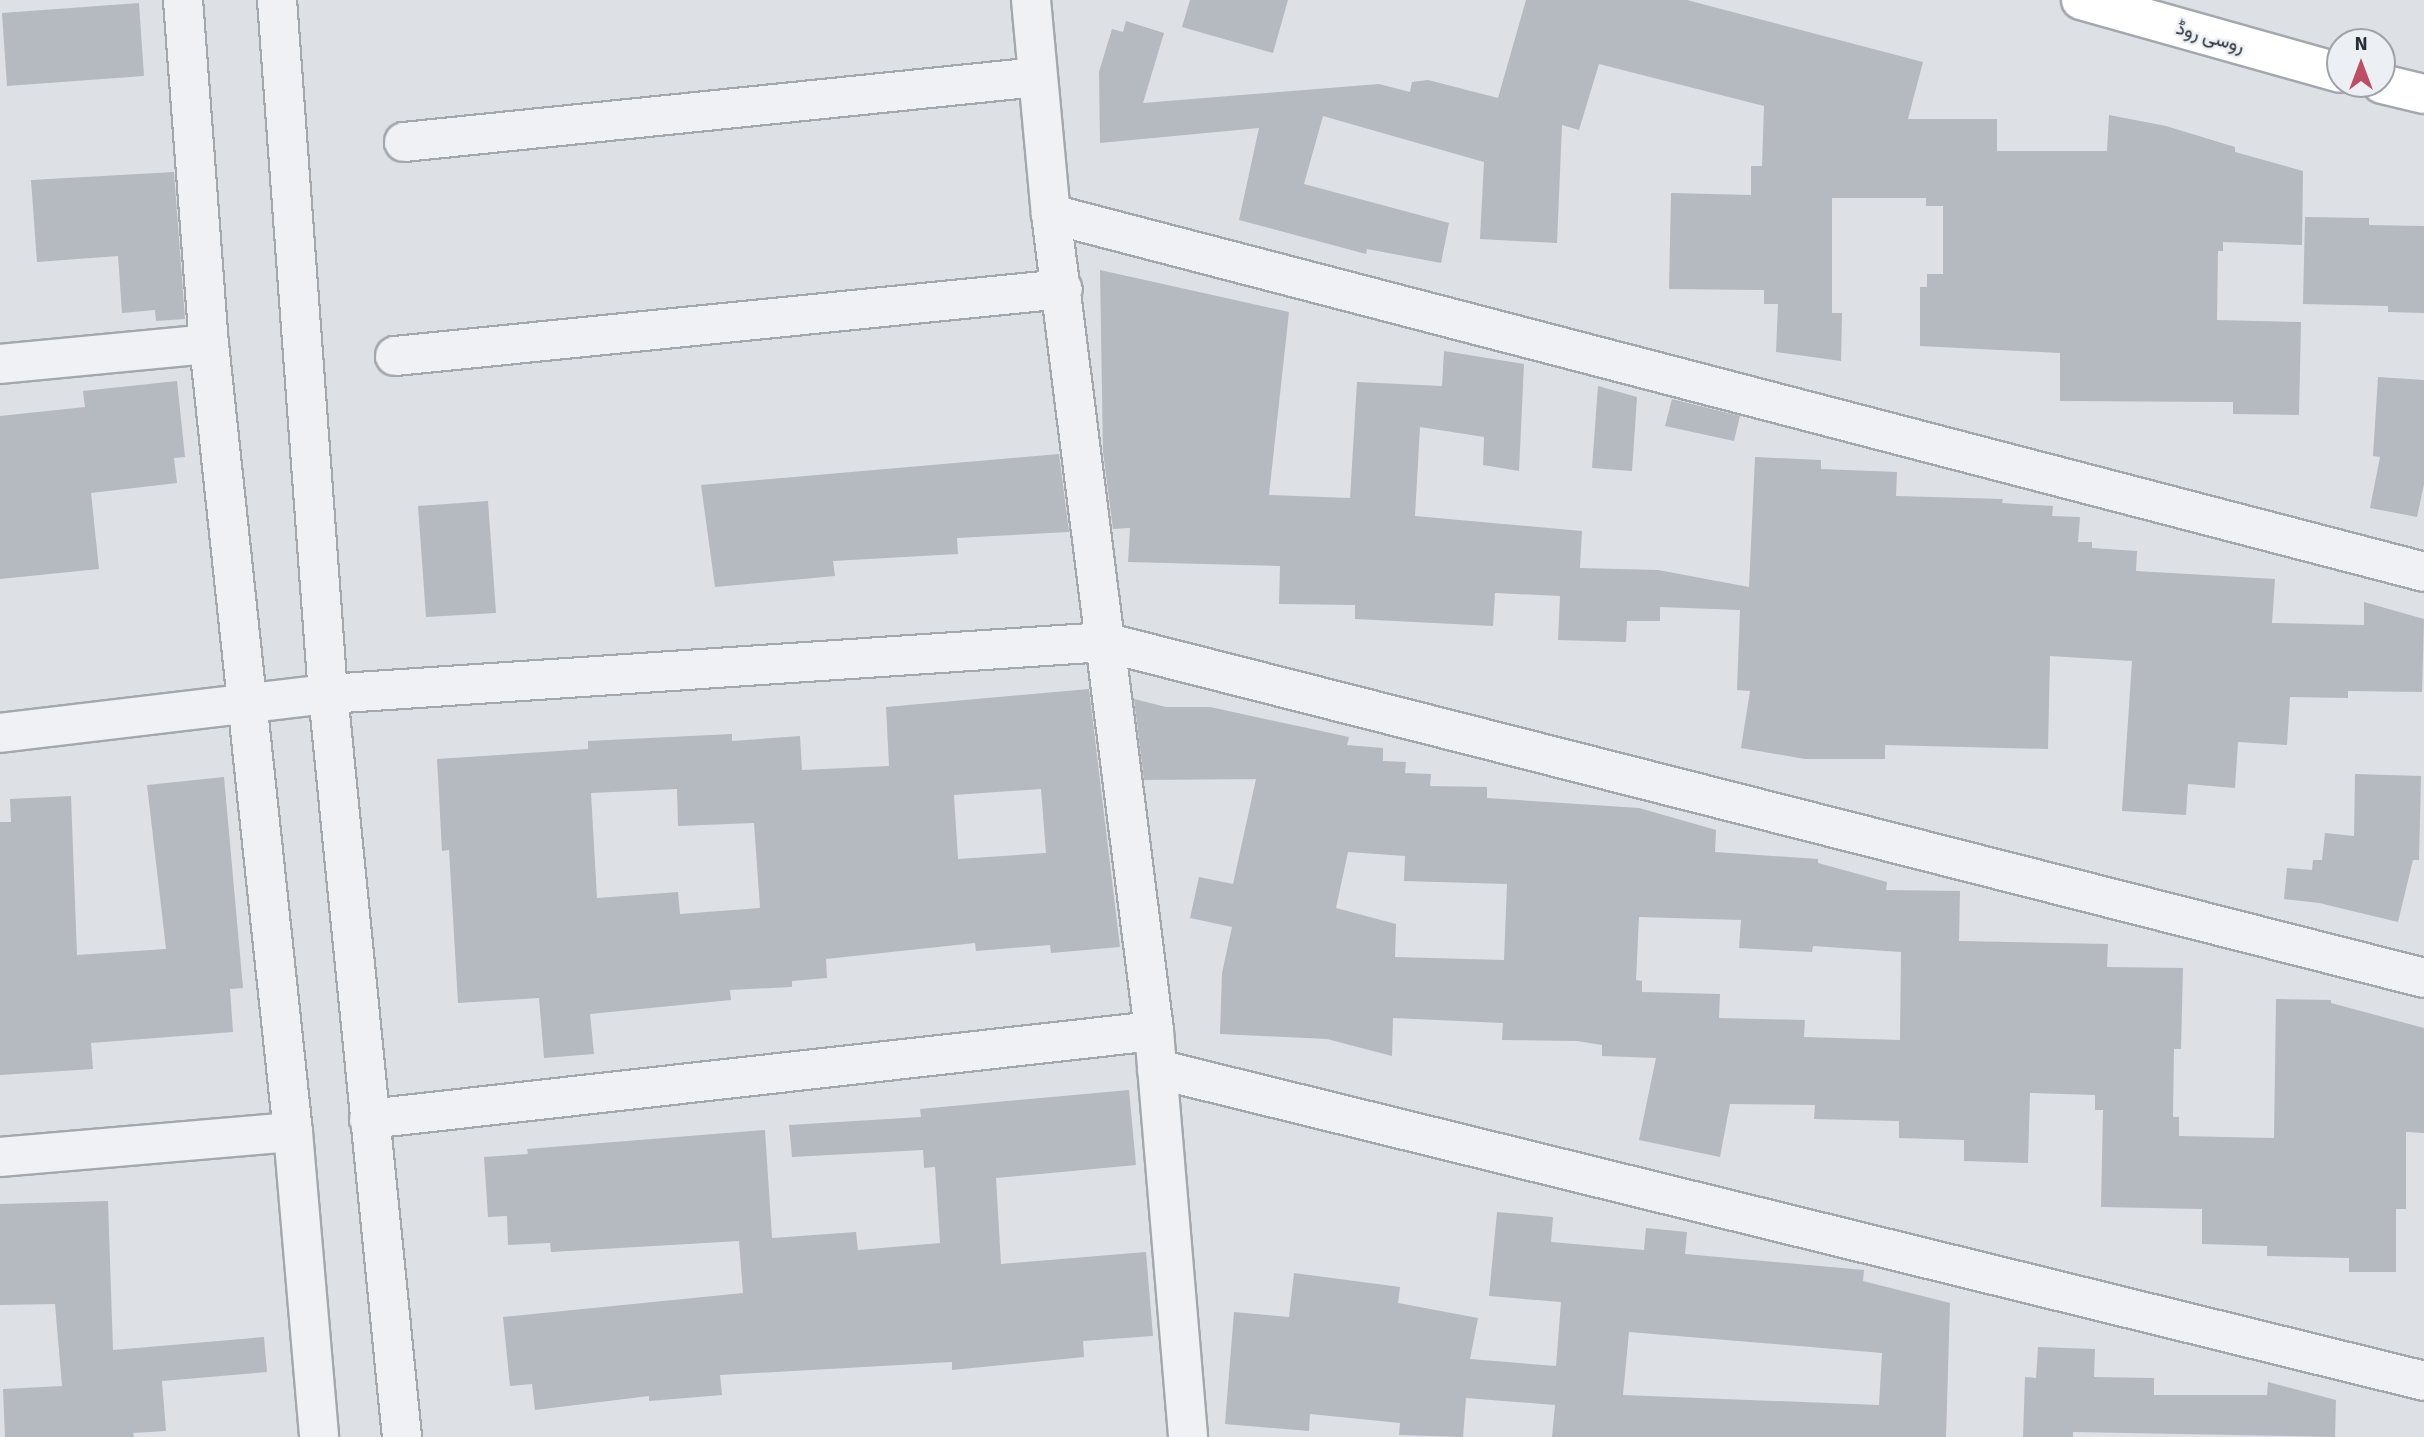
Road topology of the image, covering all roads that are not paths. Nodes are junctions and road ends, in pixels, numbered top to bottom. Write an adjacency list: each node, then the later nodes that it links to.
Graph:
1 (183, 0): 12 (street)
2 (276, 0): 17 (street)
3 (1031, 0): 6 (street)
4 (2081, 0): 5 (main road, روسی روڈ)
5 (2326, 69)
6 (1037, 77): 9 (street); 10 (street)
7 (2396, 87): 8 (main road)
8 (2424, 94)
9 (404, 142)
10 (1051, 214): 11 (street); 15 (street)
11 (1063, 289): 13 (street); 16 (street)
12 (209, 344): 14 (street); 18 (street)
13 (395, 356)
14 (0, 364)
15 (2424, 572)
16 (1104, 642): 17 (street); 20 (street); 21 (street)
17 (328, 694): 18 (street); 23 (street)
18 (250, 706): 19 (street); 24 (street)
19 (0, 733)
20 (2424, 978)
21 (1154, 1031): 22 (street); 23 (street)
22 (1157, 1069): 26 (street); 27 (street)
23 (369, 1119): 29 (street)
24 (293, 1132): 25 (street); 28 (street)
25 (0, 1157)
26 (2424, 1381)
27 (1180, 1436)
28 (319, 1437)
29 (402, 1437)

